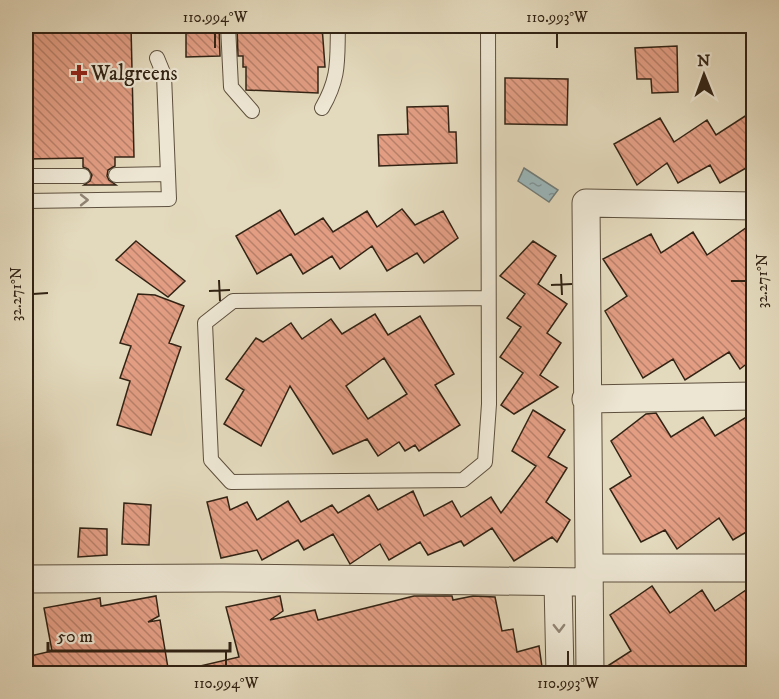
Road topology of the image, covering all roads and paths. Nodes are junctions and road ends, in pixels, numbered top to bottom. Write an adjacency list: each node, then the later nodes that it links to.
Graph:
1 (228, 26): 6 (lane)
2 (338, 26): 5 (lane)
3 (488, 26): 13 (lane)
4 (157, 58): 7 (lane)
5 (322, 108)
6 (252, 111)
7 (168, 174): 8 (lane); 11 (lane, one-way to 7)
8 (116, 175)
9 (26, 176): 10 (lane)
10 (83, 176)
11 (26, 201)
12 (753, 206): 15 (street)
13 (488, 298): 13 (lane)
14 (753, 396): 15 (street)
15 (586, 399): 17 (street)
16 (753, 568): 17 (street)
17 (589, 575): 19 (street); 21 (street)
18 (26, 579): 19 (street)
19 (558, 582): 20 (street, one-way to 20)
20 (560, 674)
21 (590, 674)

